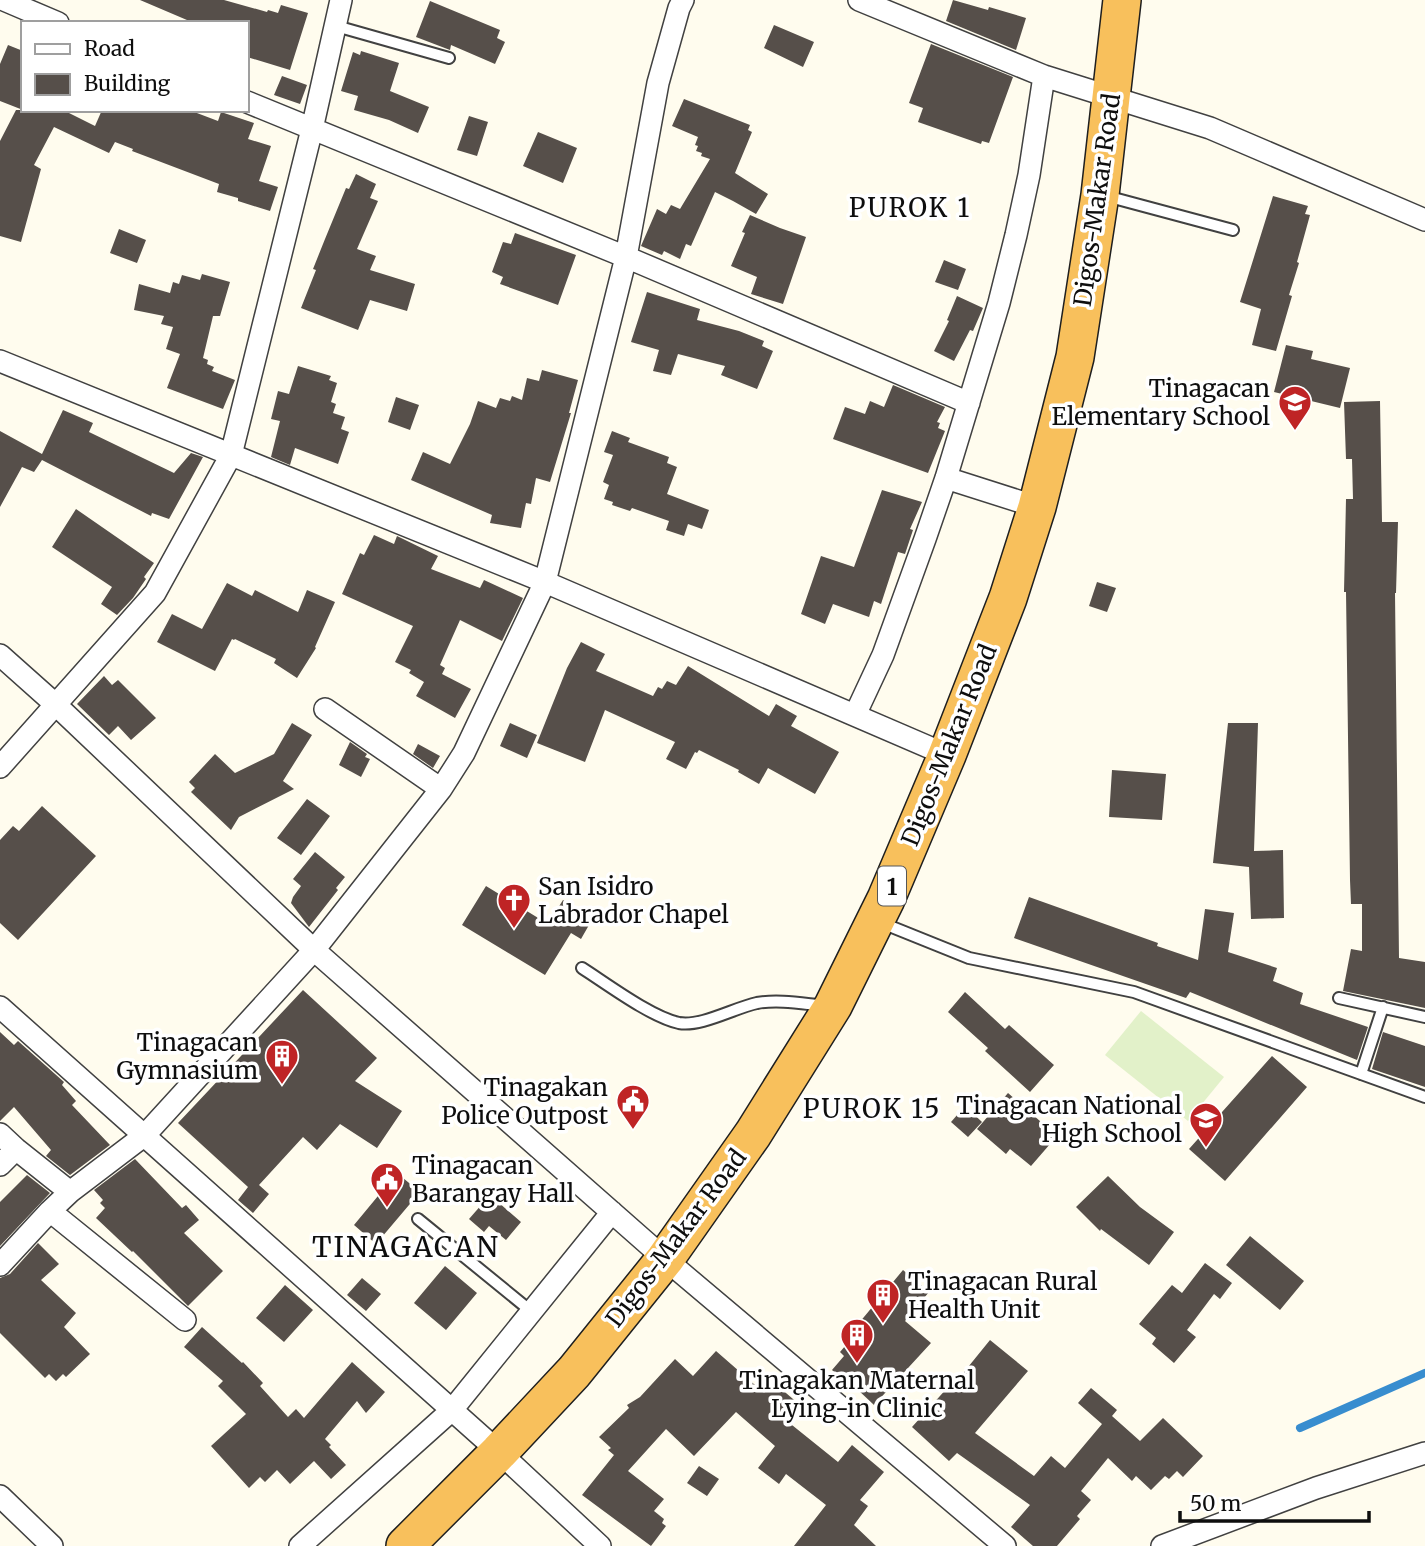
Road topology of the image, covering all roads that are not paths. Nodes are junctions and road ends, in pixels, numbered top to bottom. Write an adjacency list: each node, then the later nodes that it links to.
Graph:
1 (4, 0): 6 (street)
2 (341, 0): 7 (street)
3 (683, 0): 16 (street)
4 (859, 0): 9 (street)
5 (1122, 0): 10 (highway, Digos-Makar Road / 1)
6 (53, 21)
7 (336, 26): 8 (lane); 12 (street)
8 (449, 58)
9 (1044, 76): 10 (street); 18 (street)
10 (1112, 96): 13 (highway, Digos-Makar Road / 1); 14 (street)
11 (248, 102): 12 (street)
12 (312, 130): 16 (street); 19 (street)
13 (1100, 195): 15 (lane); 21 (highway, Digos-Makar Road / 1)
14 (1425, 220)
15 (1233, 230)
16 (626, 257): 18 (street); 22 (street)
17 (0, 361): 19 (street)
18 (968, 403): 20 (street)
19 (231, 455): 22 (street); 24 (street)
20 (946, 478): 21 (street); 26 (street)
21 (1037, 507): 27 (highway, Digos-Makar Road / 1)
22 (545, 582): 26 (street); 29 (street)
23 (0, 655): 24 (street)
24 (55, 704): 28 (street); 31 (street)
25 (325, 709): 29 (street)
26 (855, 715): 27 (street)
27 (947, 755): 30 (highway, Digos-Makar Road / 1)
28 (0, 767)
29 (441, 789): 31 (street)
30 (876, 921): 34 (highway, Digos-Makar Road / 1); 38 (lane)
31 (314, 950): 41 (street); 46 (street)
32 (582, 968): 34 (lane)
33 (1339, 998): 36 (lane)
34 (833, 1006): 48 (highway, Digos-Makar Road / 1)
35 (0, 1007): 41 (street)
36 (1383, 1007): 37 (lane); 38 (lane)
37 (1425, 1017)
38 (1361, 1074): 39 (lane)
39 (1425, 1097)
40 (0, 1134): 42 (street)
41 (145, 1135): 44 (street); 52 (street)
42 (16, 1149): 43 (street); 44 (street)
43 (0, 1165)
44 (70, 1192): 45 (street)
45 (50, 1211): 49 (street); 51 (street)
46 (612, 1212): 48 (street); 50 (street)
47 (418, 1219): 50 (lane)
48 (666, 1259): 53 (highway, Digos-Makar Road / 1); 60 (street)
49 (0, 1265)
50 (532, 1311): 52 (street)
51 (185, 1320)
52 (452, 1410): 53 (street); 57 (street)
53 (499, 1452): 58 (highway, Digos-Makar Road / 1); 59 (street)
54 (1425, 1453): 61 (street)
55 (0, 1496): 56 (street)
56 (52, 1546)
57 (300, 1546)
58 (405, 1546)
59 (600, 1546)
60 (1005, 1546)
61 (1162, 1546)

